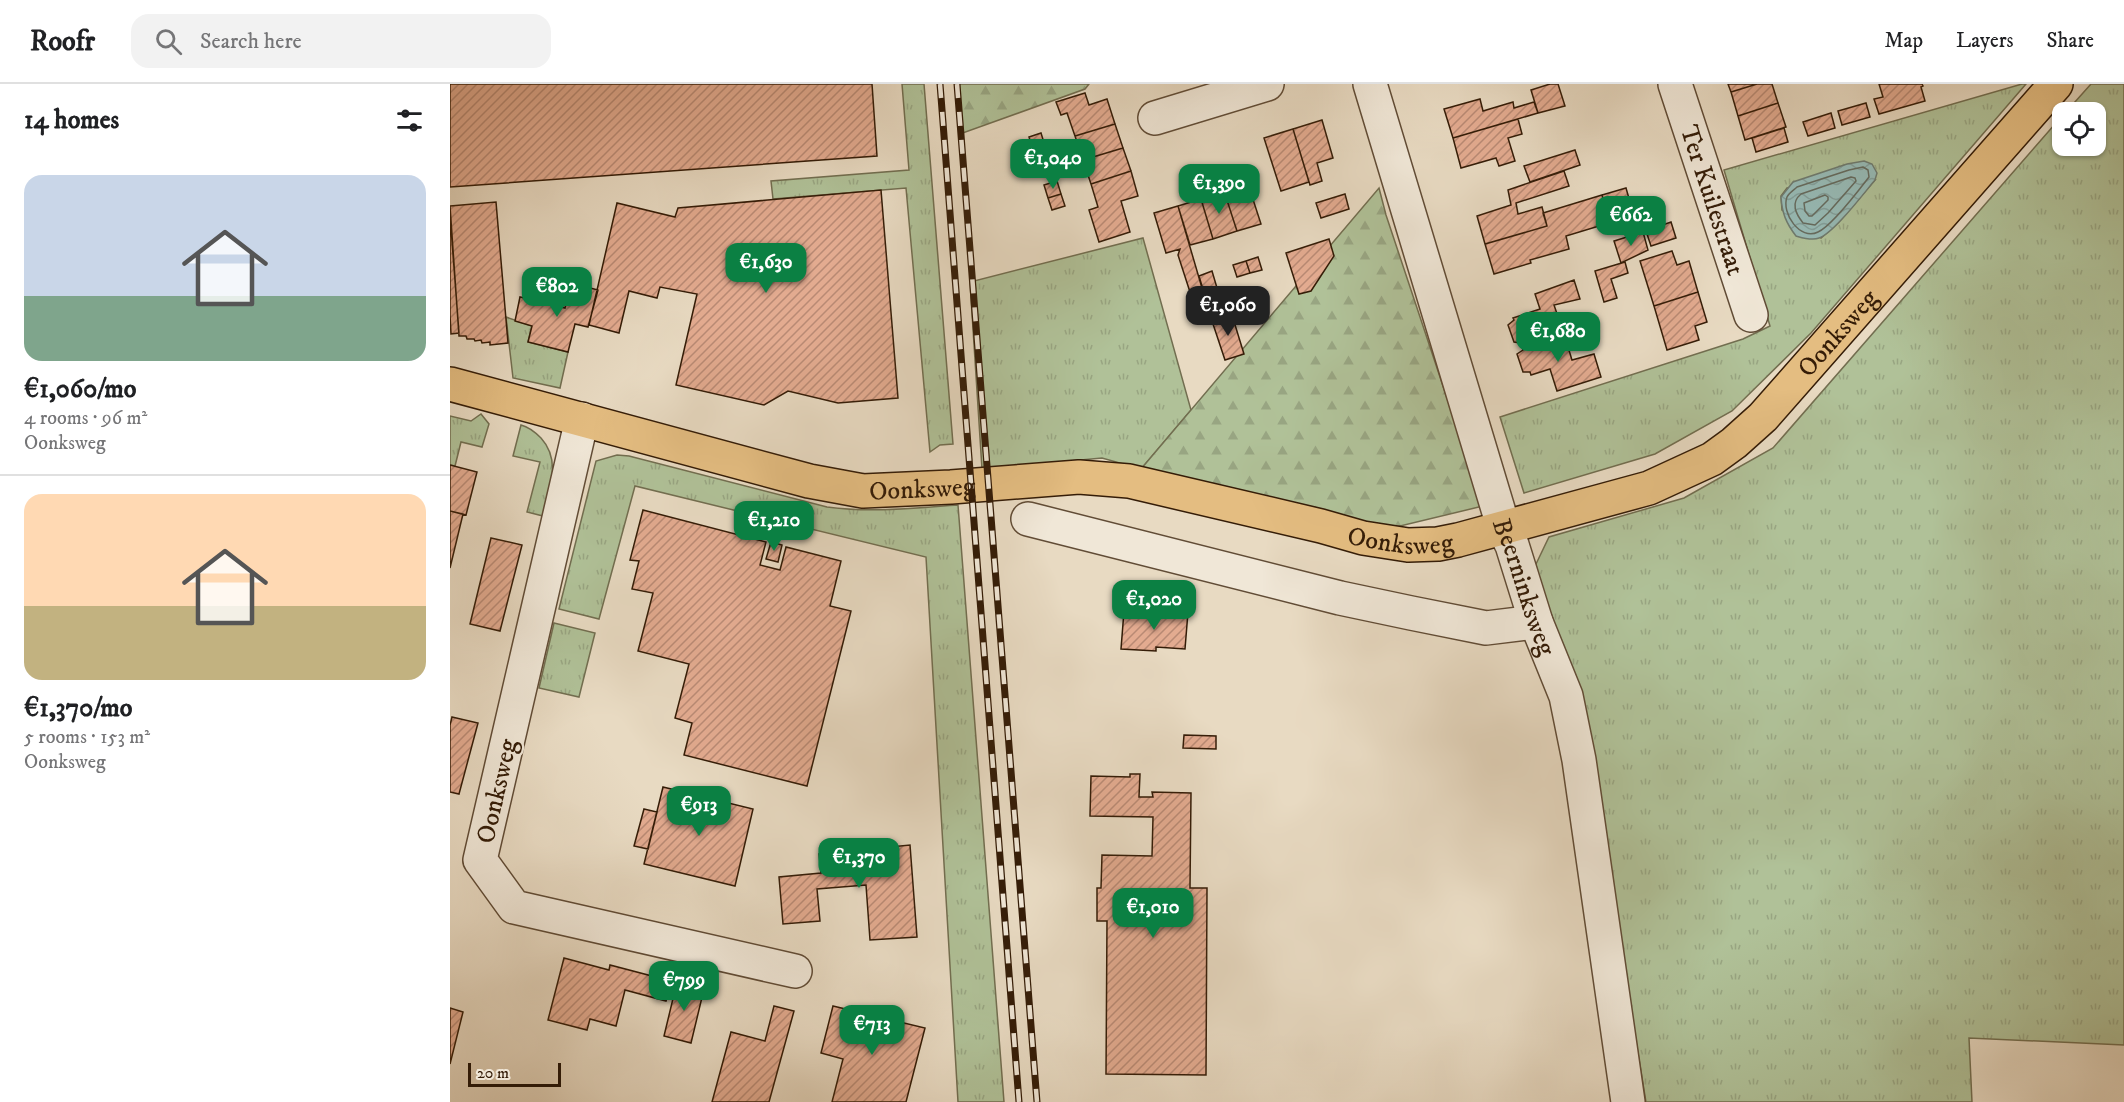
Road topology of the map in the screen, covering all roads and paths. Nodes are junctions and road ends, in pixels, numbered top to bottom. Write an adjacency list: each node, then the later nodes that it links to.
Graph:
1 (1267, 84): 5 (street)
2 (1370, 84): 10 (street, Beerninksweg)
3 (1675, 84): 6 (street, Ter Kuilestraat)
4 (2052, 85): 10 (main road, Oonksweg)
5 (1155, 118)
6 (1751, 315)
7 (450, 384): 8 (main road, Oonksweg)
8 (582, 419): 10 (main road, Oonksweg); 12 (street, Oonksweg)
9 (1028, 519): 11 (street)
10 (1504, 529): 11 (street, Beerninksweg)
11 (1536, 622): 13 (street, Beerninksweg)
12 (795, 971)
13 (1628, 1102)

